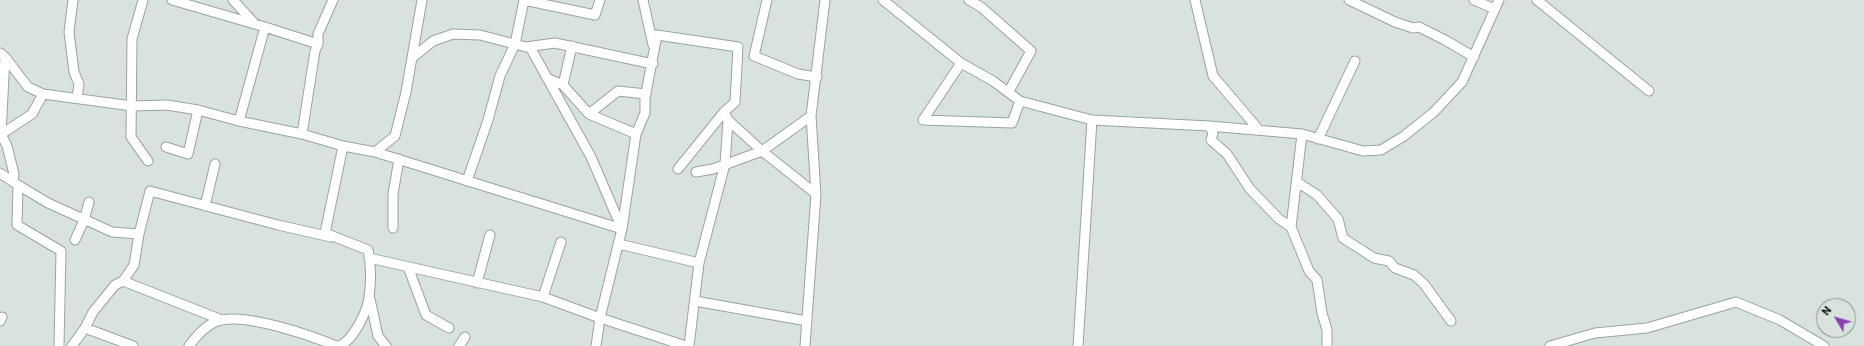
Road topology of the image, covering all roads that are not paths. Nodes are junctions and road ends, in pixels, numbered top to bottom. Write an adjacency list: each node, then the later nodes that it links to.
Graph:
1 (73, 0): 40 (street)
2 (143, 0): 42 (street)
3 (172, 0): 20 (street)
4 (233, 0): 20 (street)
5 (333, 0): 22 (street)
6 (422, 0): 29 (street)
7 (524, 0): 8 (street); 23 (street)
8 (600, 0)
9 (643, 0): 26 (street)
10 (767, 0): 33 (street)
11 (824, 0): 33 (street)
12 (970, 0): 36 (street)
13 (1195, 0): 50 (street)
14 (1349, 0): 28 (street)
15 (1474, 0): 19 (street)
16 (1499, 0): 19 (street)
17 (1537, 0): 37 (street)
18 (889, 2): 31 (street)
19 (1495, 9): 28 (street)
20 (255, 24): 21 (street)
21 (265, 27): 22 (street); 48 (street)
22 (318, 44): 52 (street)
23 (515, 44): 25 (street); 29 (street); 67 (street)
24 (572, 46): 25 (street); 32 (street); 35 (street)
25 (530, 47): 34 (street)
26 (654, 53): 32 (street); 45 (street)
27 (3, 55): 38 (street); 51 (street)
28 (1474, 57): 55 (street)
29 (412, 58): 59 (street)
30 (1355, 61): 55 (street)
31 (961, 63): 36 (street); 41 (street)
32 (653, 64): 39 (street)
33 (817, 77): 46 (street)
34 (546, 78): 35 (street); 76 (street)
35 (563, 84): 44 (street)
36 (1009, 91): 41 (street)
37 (1649, 91)
38 (43, 94): 40 (street); 51 (street)
39 (646, 94): 44 (street); 53 (street)
40 (77, 98): 42 (street)
41 (1020, 100): 47 (street)
42 (132, 106): 43 (street); 61 (street)
43 (198, 110): 48 (street); 57 (street)
44 (589, 114): 53 (street)
45 (726, 116): 58 (street); 63 (street); 64 (street)
46 (811, 116): 58 (street); 70 (street)
47 (1092, 120): 49 (street); 111 (street)
48 (239, 121): 52 (street)
49 (1209, 126): 50 (street); 74 (street)
50 (1259, 130): 54 (street)
51 (1, 134): 69 (street)
52 (302, 134): 56 (street)
53 (636, 134): 76 (street)
54 (1302, 134): 55 (street); 68 (street)
55 (1318, 139)
56 (343, 146): 59 (street); 79 (street)
57 (166, 147)
58 (762, 151): 63 (street); 70 (street)
59 (375, 152): 60 (street)
60 (398, 159): 67 (street); 75 (street)
61 (148, 162)
62 (215, 164): 72 (street)
63 (725, 164): 65 (street); 84 (street)
64 (678, 169)
65 (696, 172)
66 (0, 173): 69 (street)
67 (467, 181): 76 (street)
68 (1297, 182): 74 (street); 94 (street)
69 (15, 183): 73 (street); 99 (street)
70 (816, 194): 93 (street)
71 (89, 202): 73 (street)
72 (205, 206): 77 (street); 79 (street)
73 (84, 220): 77 (street); 80 (street)
74 (1291, 227): 112 (street)
75 (393, 228)
76 (622, 229): 82 (street)
77 (139, 234): 86 (street)
78 (490, 235): 87 (street)
79 (336, 238): 83 (street)
80 (74, 240)
81 (561, 242): 88 (street)
82 (619, 244): 84 (street); 91 (street)
83 (369, 258): 85 (street); 89 (street)
84 (699, 263): 90 (street)
85 (408, 267): 87 (street); 96 (street)
86 (123, 281): 92 (street); 95 (street)
87 (477, 283): 88 (street)
88 (543, 297): 91 (street)
89 (369, 298): 104 (street); 105 (street)
90 (695, 302): 93 (street); 109 (street)
91 (600, 318): 107 (street); 108 (street)
92 (222, 320): 98 (street); 102 (street)
93 (807, 321): 110 (street)
94 (1451, 321)
95 (85, 328): 100 (street); 101 (street)
96 (449, 328)
97 (465, 337): 106 (street)
98 (316, 342): 103 (street)
99 (60, 346)
100 (72, 346)
101 (133, 346)
102 (189, 346)
103 (336, 346)
104 (339, 346)
105 (386, 346)
106 (459, 346)
107 (596, 346)
108 (686, 346)
109 (689, 346)
110 (805, 346)
111 (1078, 346)
112 (1327, 346)
113 (1550, 346): 114 (street)
114 (1824, 346)

